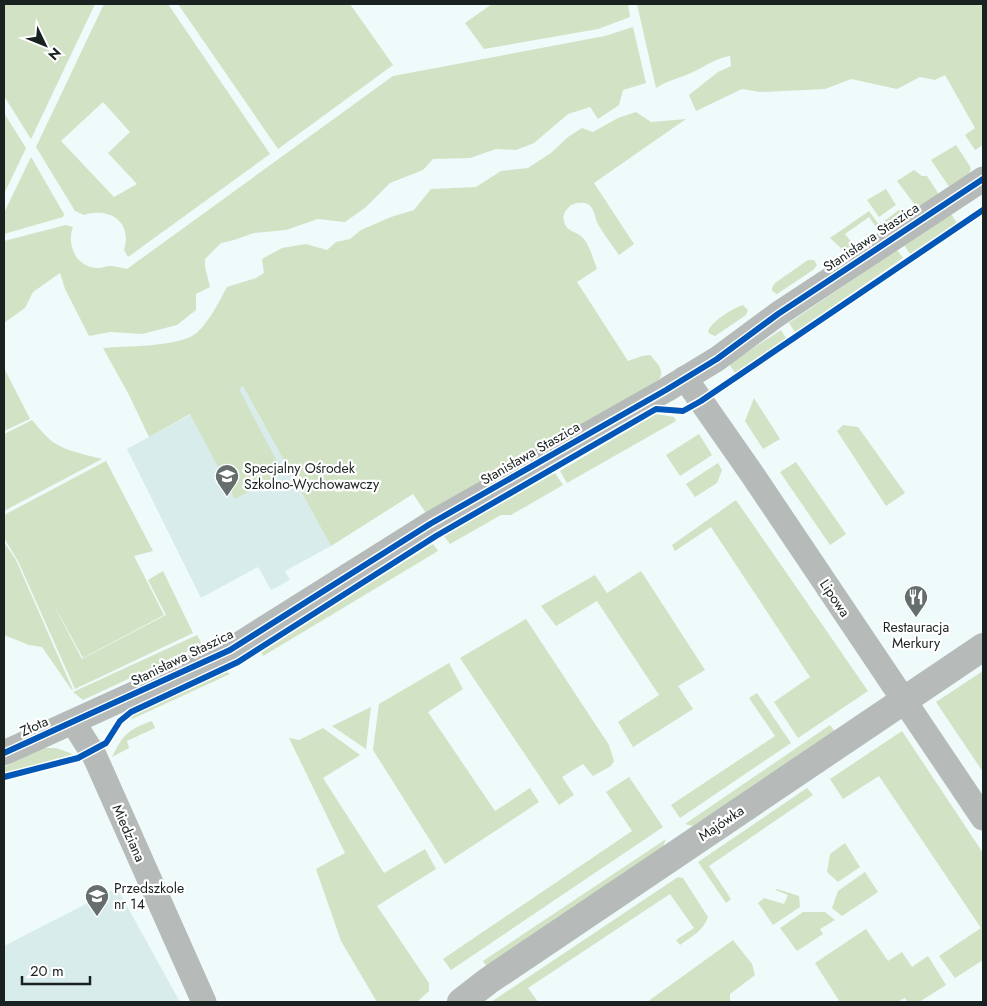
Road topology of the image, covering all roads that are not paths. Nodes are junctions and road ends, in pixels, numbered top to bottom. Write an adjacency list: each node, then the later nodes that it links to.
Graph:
1 (983, 179): 2 (street, Stanisława Staszica)
2 (685, 378): 4 (street, Lipowa); 5 (street, Stanisława Staszica)
3 (983, 647): 4 (street, Majówka)
4 (904, 700): 7 (street, Lipowa); 9 (street, Majówka)
5 (74, 722): 6 (street, Złota); 8 (street, Miedziana)
6 (4, 753)
7 (983, 818)
8 (204, 1002)
9 (460, 1002)

